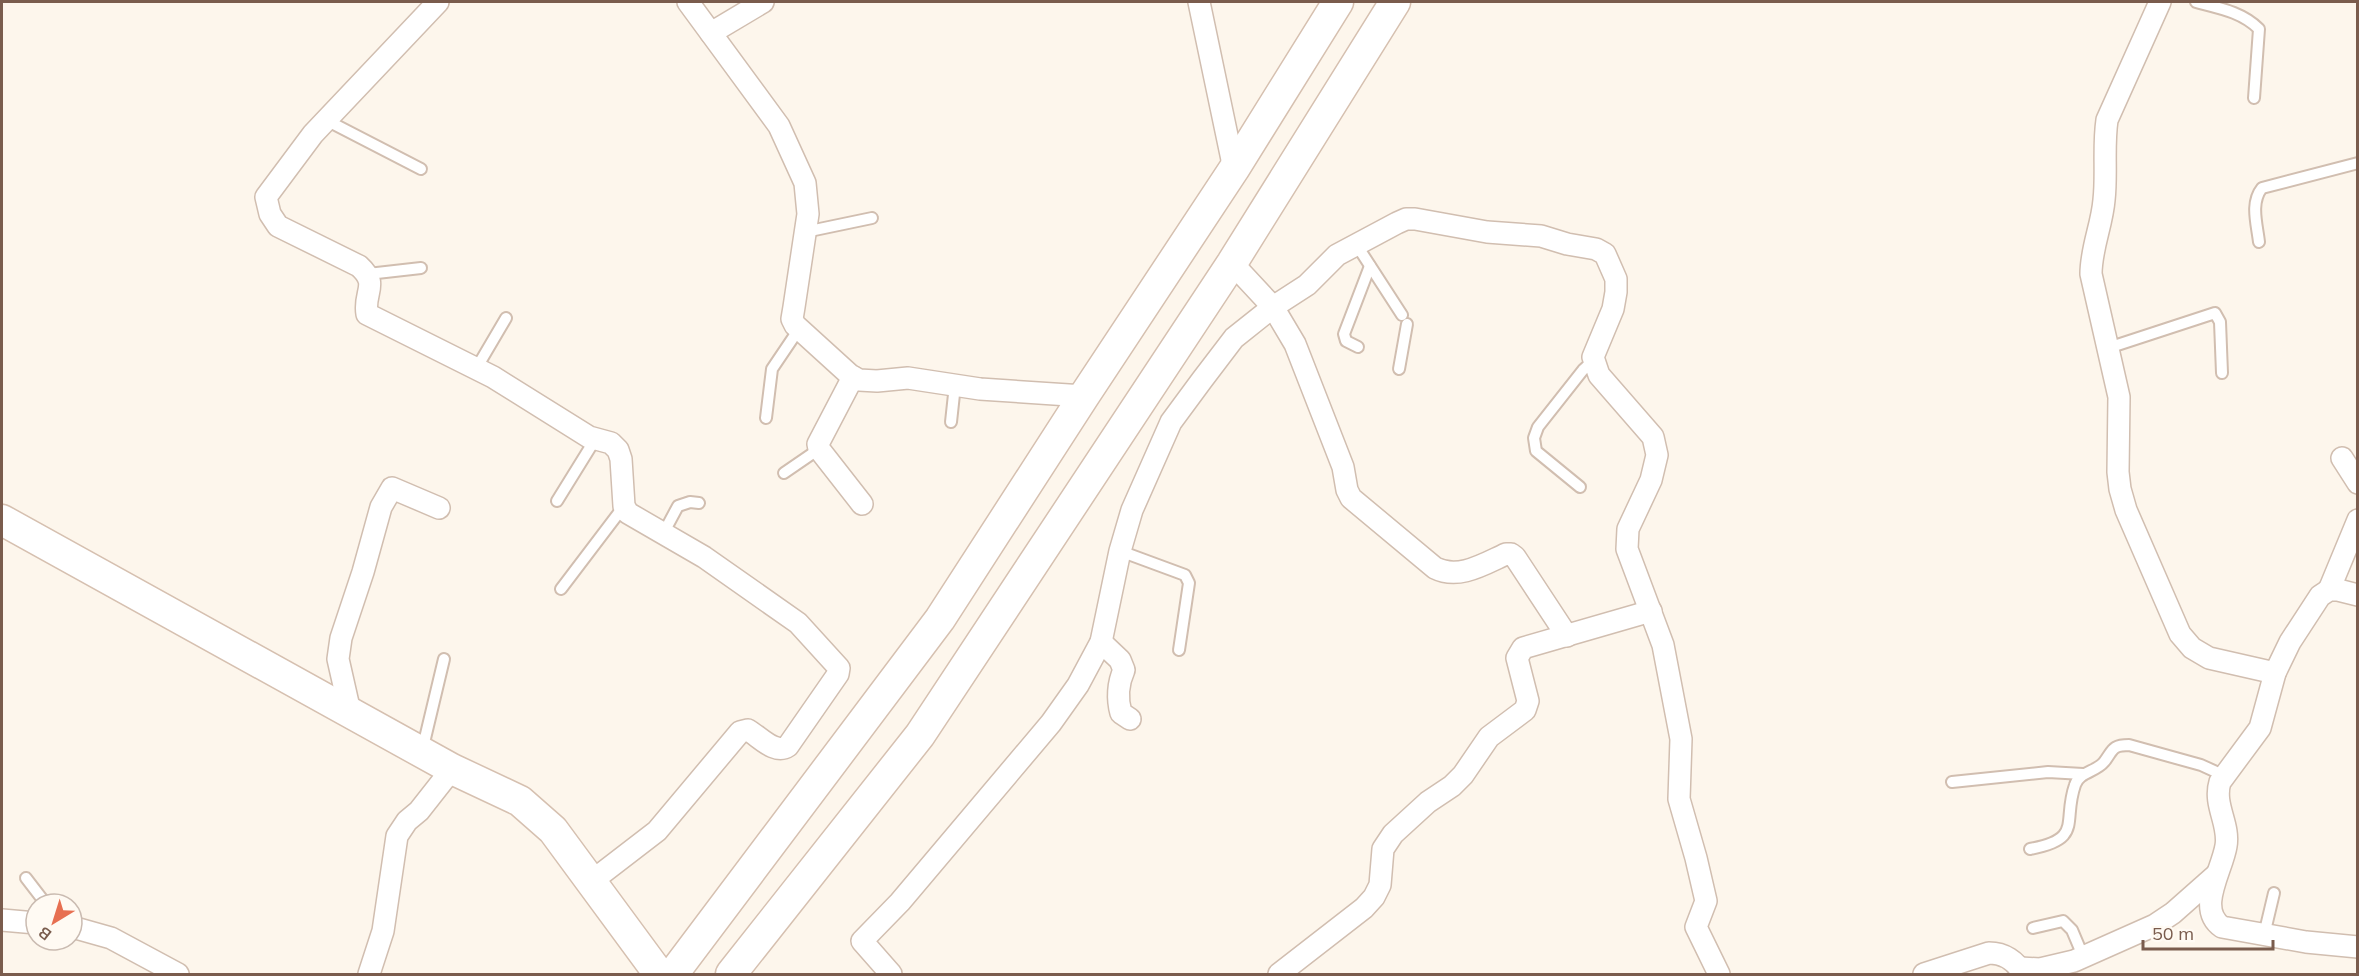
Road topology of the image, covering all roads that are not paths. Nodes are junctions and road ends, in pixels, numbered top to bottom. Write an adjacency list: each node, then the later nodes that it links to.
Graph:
1 (438, 2): 11 (street)
2 (688, 2): 9 (street)
3 (763, 2): 9 (street)
4 (1199, 2): 14 (street)
5 (1338, 2): 14 (street)
6 (1395, 2): 19 (street)
7 (2160, 2): 27 (street)
8 (2196, 2): 10 (lane)
9 (711, 33): 16 (street)
10 (2254, 98)
11 (326, 120): 13 (lane); 22 (street)
12 (2358, 163): 17 (lane)
13 (421, 169)
14 (1234, 169): 34 (street)
15 (872, 218): 16 (lane)
16 (805, 232): 25 (street)
17 (2259, 242)
18 (1356, 244): 20 (lane); 23 (street); 28 (street)
19 (1232, 263): 23 (street); 87 (street)
20 (1370, 266): 26 (lane); 30 (lane)
21 (421, 268): 22 (lane)
22 (368, 274): 29 (street)
23 (1273, 307): 51 (street); 56 (street)
24 (506, 318): 29 (lane)
25 (799, 329): 32 (street); 35 (lane)
26 (1358, 347)
27 (2108, 348): 31 (lane); 60 (street)
28 (1594, 360): 42 (lane); 55 (street)
29 (476, 369): 37 (street)
30 (1399, 369)
31 (2222, 373)
32 (853, 377): 33 (street); 38 (street)
33 (955, 385): 34 (street); 36 (lane)
34 (1084, 396): 86 (street)
35 (766, 418)
36 (951, 422)
37 (596, 438): 43 (lane); 46 (street)
38 (819, 449): 40 (lane); 45 (street)
39 (2342, 458): 41 (street)
40 (784, 473)
41 (2358, 483)
42 (1580, 487)
43 (557, 501)
44 (699, 503): 50 (lane)
45 (862, 504)
46 (624, 506): 50 (street); 52 (lane)
47 (439, 508): 61 (street)
48 (2, 520): 61 (street)
49 (2358, 520): 53 (street)
50 (663, 534): 71 (street)
51 (1120, 550): 57 (street); 58 (lane)
52 (561, 589)
53 (2328, 590): 54 (street); 60 (street)
54 (2358, 595)
55 (1652, 611): 56 (street); 90 (street)
56 (1567, 636): 89 (street)
57 (1101, 642): 62 (street); 88 (street)
58 (1179, 650)
59 (444, 659): 63 (lane)
60 (2275, 673): 66 (street)
61 (350, 712): 63 (street)
62 (1130, 719)
63 (422, 752): 64 (street)
64 (452, 769): 71 (street); 84 (street)
65 (2083, 774): 66 (lane); 67 (lane); 68 (lane)
66 (2225, 776): 69 (street)
67 (1952, 782)
68 (2030, 849)
69 (2216, 875): 78 (street); 80 (street)
70 (26, 878): 72 (lane)
71 (592, 881): 85 (street)
72 (37, 892)
73 (2274, 893): 78 (lane)
74 (2, 920): 75 (street)
75 (24, 922)
76 (2033, 928): 80 (lane)
77 (84, 930): 81 (street)
78 (2264, 935): 79 (street)
79 (2358, 947)
80 (2083, 956): 82 (street)
81 (157, 969): 83 (street)
82 (2021, 971): 91 (street)
83 (178, 975)
84 (369, 975)
85 (659, 975)
86 (672, 975)
87 (731, 975)
88 (891, 975)
89 (1279, 975)
90 (1719, 975)
91 (1924, 975)

